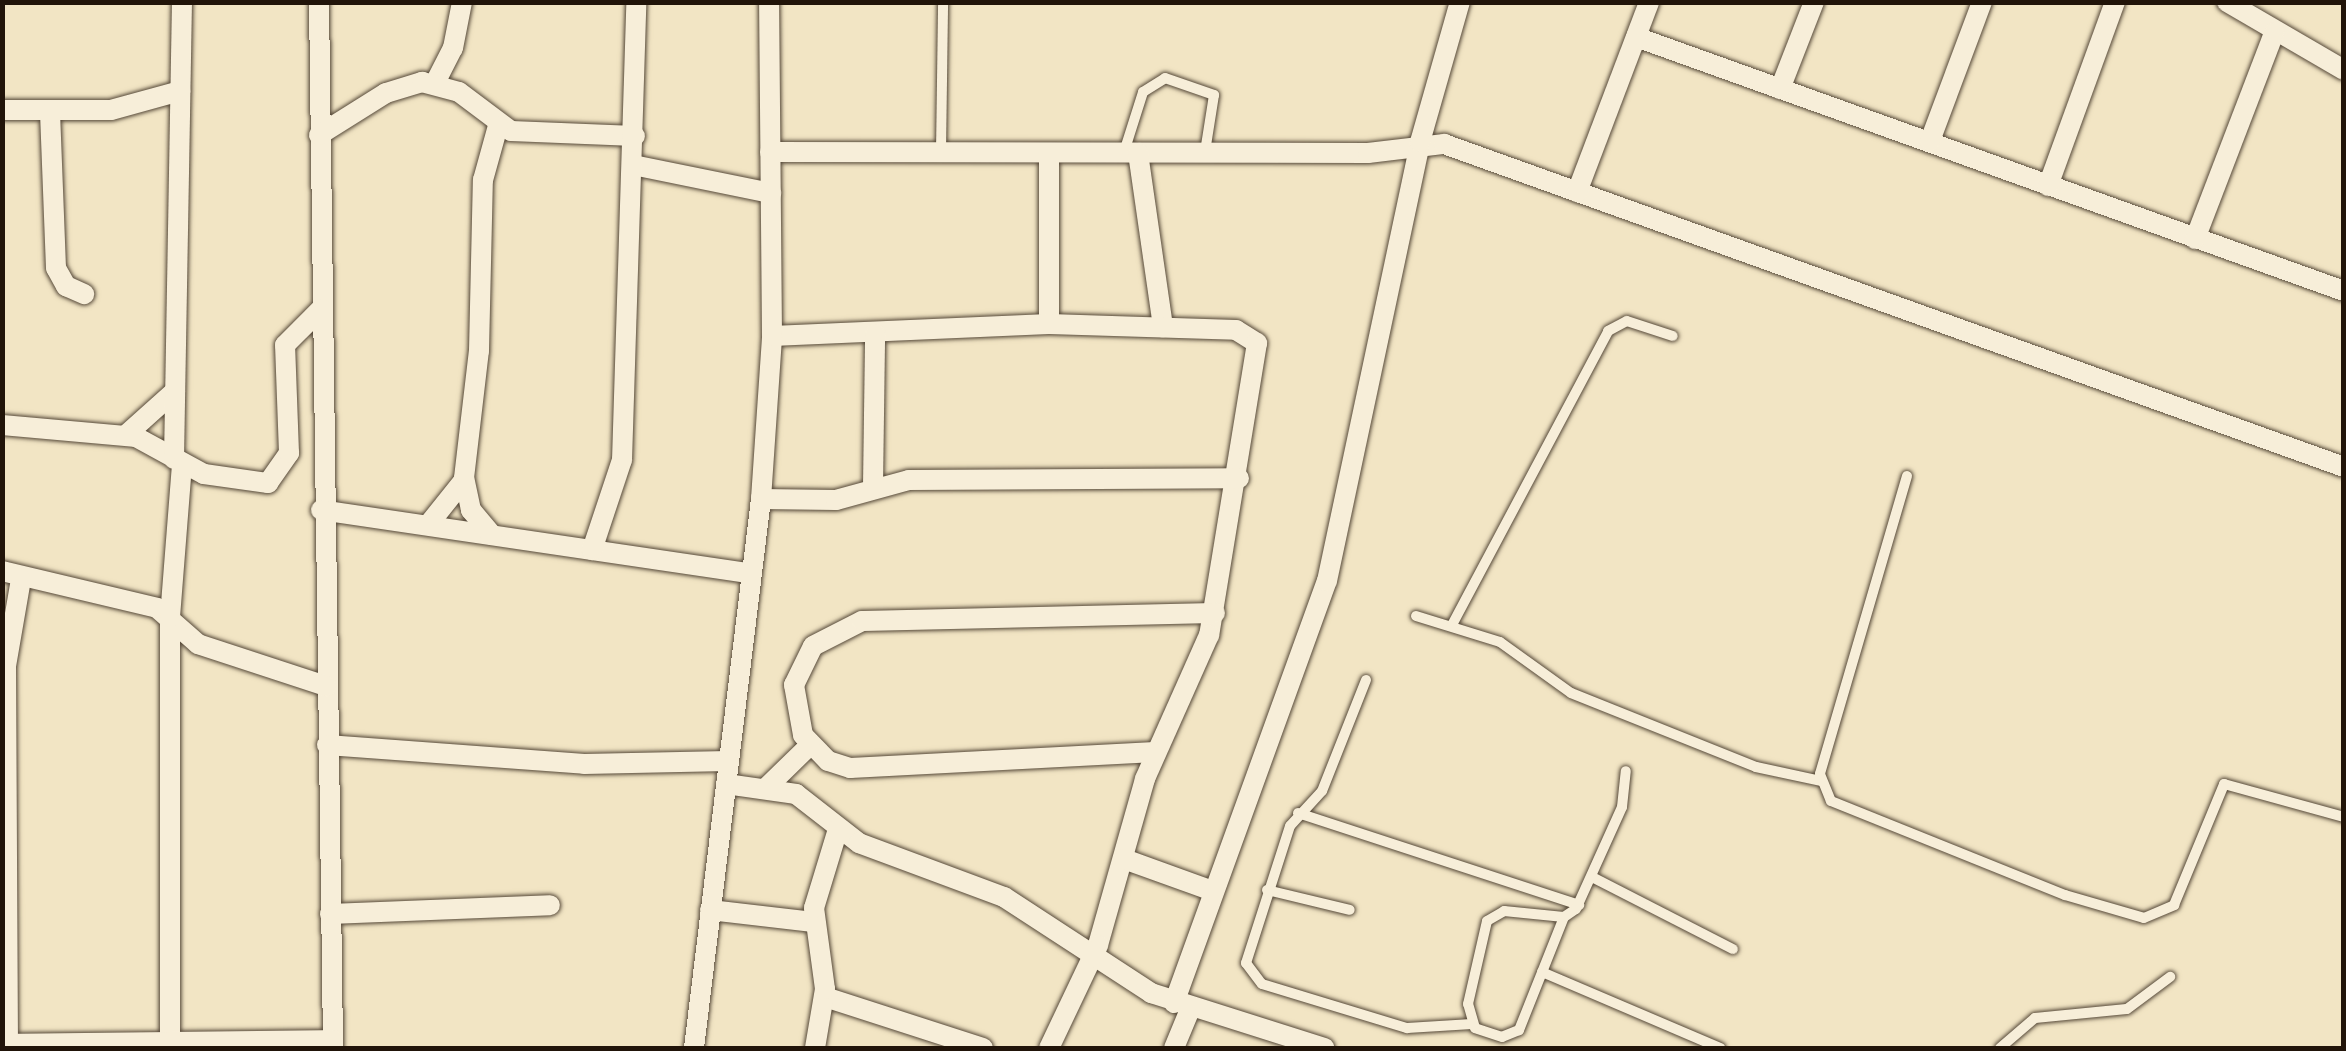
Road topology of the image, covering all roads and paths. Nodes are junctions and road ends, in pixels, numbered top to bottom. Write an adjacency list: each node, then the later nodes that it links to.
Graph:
1 (182, 2): 18 (street)
2 (318, 2): 22 (street)
3 (462, 2): 16 (street)
4 (636, 2): 23 (street)
5 (769, 2): 26 (street)
6 (943, 2): 27 (lane)
7 (1460, 2): 25 (street)
8 (1649, 2): 14 (street)
9 (1814, 2): 17 (street)
10 (1982, 2): 24 (street)
11 (2114, 2): 32 (street)
12 (2226, 2): 13 (street)
13 (2274, 33): 15 (street); 35 (street)
14 (1636, 38): 17 (street); 33 (street)
15 (2344, 70)
16 (435, 83): 21 (street); 22 (street)
17 (1780, 90): 24 (street)
18 (180, 91): 20 (street); 44 (street)
19 (2, 110): 20 (street)
20 (50, 112): 37 (street)
21 (498, 126): 23 (street); 50 (street)
22 (319, 135): 38 (street)
23 (635, 136): 31 (street)
24 (1930, 141): 32 (street)
25 (1420, 142): 29 (street); 33 (street); 79 (street)
26 (770, 152): 27 (street); 34 (street)
27 (941, 153): 30 (street)
28 (1131, 153): 29 (street); 29 (lane); 30 (street); 40 (street)
29 (1204, 153)
30 (1049, 154): 39 (street)
31 (633, 165): 34 (street); 57 (street)
32 (2048, 186): 35 (street)
33 (1577, 192): 48 (street)
34 (771, 193): 42 (street)
35 (2194, 239): 36 (street)
36 (2343, 289)
37 (84, 294)
38 (320, 309): 47 (street); 54 (street)
39 (1049, 324): 40 (street); 41 (street)
40 (1163, 327): 51 (street)
41 (875, 334): 42 (street); 52 (street)
42 (772, 336): 53 (street)
43 (1674, 336): 63 (lane)
44 (176, 392): 46 (street); 47 (street)
45 (2, 425): 46 (street)
46 (126, 435): 47 (street)
47 (178, 461): 62 (street)
48 (2344, 467)
49 (1907, 476): 71 (lane)
50 (464, 478): 55 (street); 56 (street)
51 (1239, 478): 52 (street); 60 (street)
52 (872, 486): 53 (street)
53 (761, 500): 58 (street)
54 (321, 510): 55 (street); 65 (street)
55 (428, 525): 56 (street)
56 (492, 535): 57 (street)
57 (592, 550): 58 (street)
58 (750, 573): 69 (street)
59 (12, 575): 62 (street); 97 (street)
60 (1215, 612): 67 (street); 68 (street)
61 (1416, 616): 63 (lane)
62 (170, 617): 65 (street); 95 (street)
63 (1452, 625): 71 (lane)
64 (1366, 680): 74 (lane)
65 (326, 686): 66 (street)
66 (327, 745): 69 (street); 85 (street)
67 (810, 745): 68 (street); 73 (street)
68 (1155, 752): 77 (street)
69 (728, 761): 72 (street)
70 (1626, 770): 78 (lane)
71 (1821, 781): 75 (lane)
72 (726, 784): 73 (street); 83 (street)
73 (767, 787): 76 (street)
74 (1298, 813): 80 (lane); 82 (lane)
75 (2344, 817)
76 (838, 829): 87 (street); 89 (street)
77 (1124, 859): 79 (street); 89 (street)
78 (1594, 878): 82 (lane); 88 (lane)
79 (1210, 890): 93 (street)
80 (1267, 890): 84 (lane); 94 (lane)
81 (550, 905): 85 (street)
82 (1579, 905): 86 (lane)
83 (710, 910): 87 (street); 98 (street)
84 (1350, 910)
85 (330, 914): 96 (street)
86 (1564, 917): 90 (lane); 94 (lane)
87 (813, 922): 92 (street)
88 (1734, 949)
89 (1092, 960): 93 (street); 101 (street)
90 (1542, 972): 94 (lane); 104 (lane)
91 (2170, 978): 105 (lane)
92 (825, 998): 99 (street); 100 (street)
93 (1182, 1005): 102 (street); 103 (street)
94 (1472, 1024)
95 (170, 1042): 96 (street); 97 (street)
96 (333, 1044)
97 (8, 1046)
98 (694, 1048)
99 (815, 1048)
100 (983, 1048)
101 (1049, 1048)
102 (1174, 1048)
103 (1324, 1048)
104 (1720, 1048)
105 (2000, 1048)

